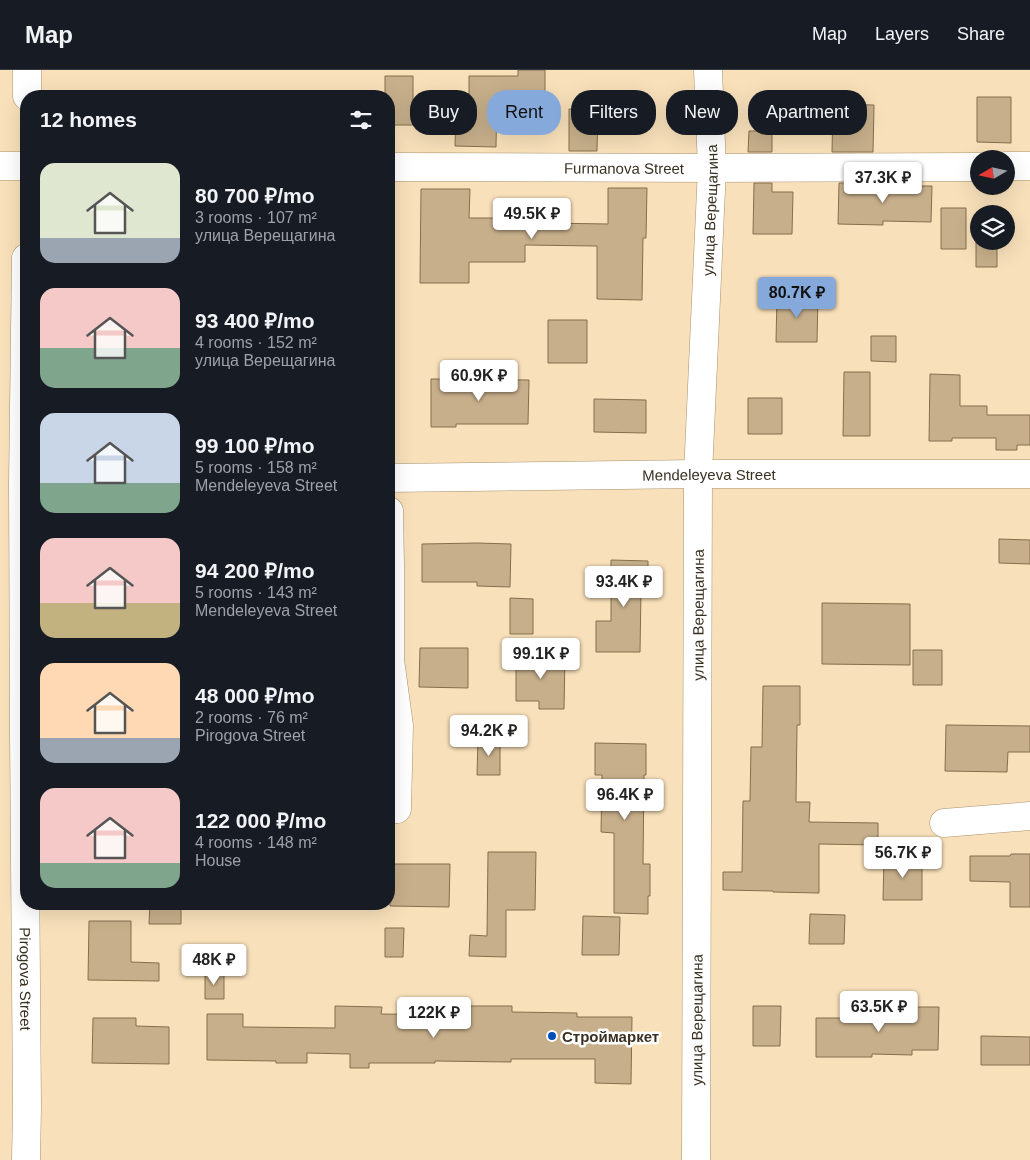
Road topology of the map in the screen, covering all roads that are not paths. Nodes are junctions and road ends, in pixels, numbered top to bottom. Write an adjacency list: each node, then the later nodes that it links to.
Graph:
1 (27, 70): 3 (street)
2 (708, 70): 10 (street, улица Верещагина)
3 (27, 90)
4 (0, 166): 5 (street)
5 (20, 166)
6 (970, 166): 10 (street, Furmanova Street)
7 (1015, 166): 8 (street)
8 (1030, 166)
9 (395, 167): 10 (street, Furmanova Street)
10 (712, 168): 12 (street, улица Верещагина)
11 (20, 393): 15 (street, Pirogova Street)
12 (698, 474): 13 (street, Mendeleyeva Street); 14 (street, Mendeleyeva Street); 23 (street, улица Верещагина)
13 (1030, 474)
14 (395, 478)
15 (16, 483): 16 (street, Pirogova Street)
16 (20, 613)
17 (395, 697): 18 (street)
18 (395, 809)
19 (1030, 816): 20 (street)
20 (944, 823)
21 (25, 910): 22 (street, Pirogova Street)
22 (26, 1160)
23 (696, 1160)

